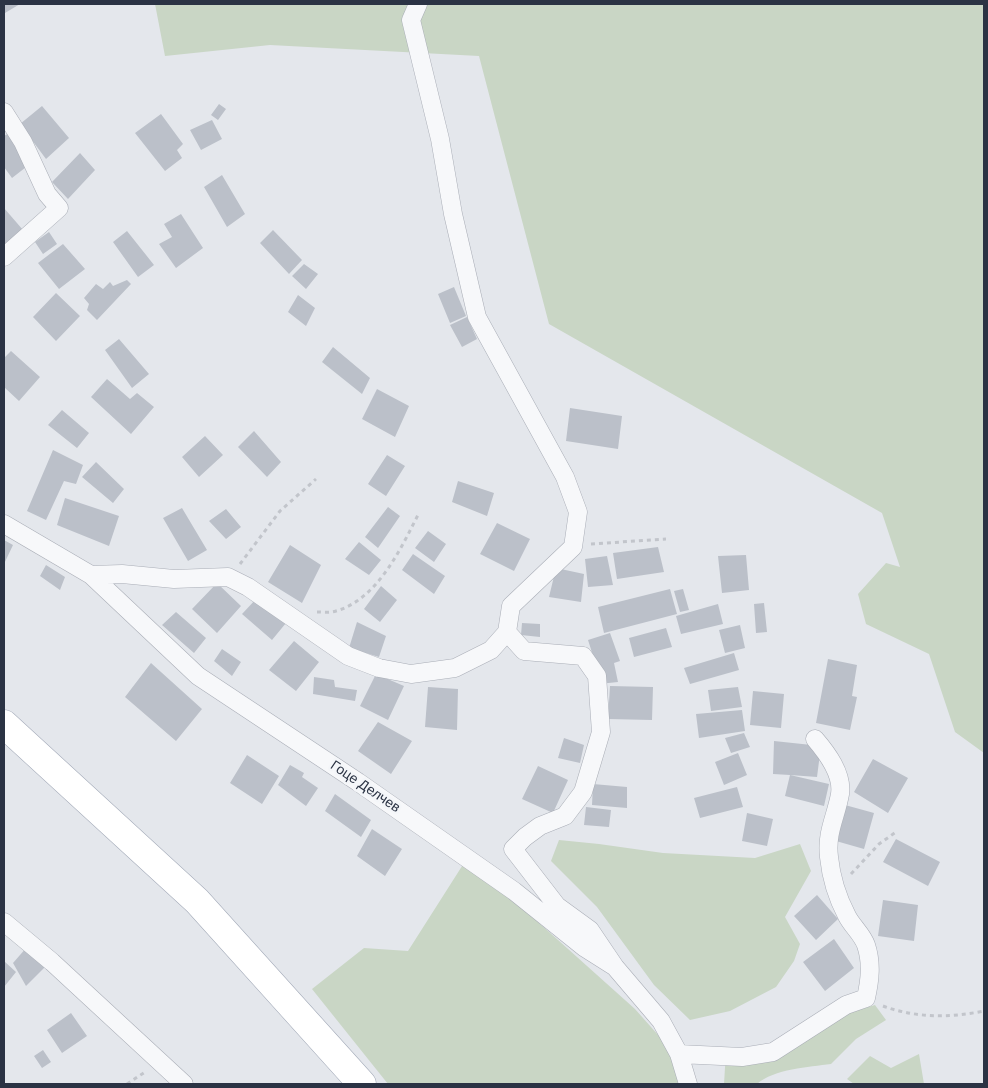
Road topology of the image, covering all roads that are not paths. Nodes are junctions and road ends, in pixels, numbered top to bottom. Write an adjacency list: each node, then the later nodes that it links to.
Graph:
1 (418, 4): 6 (street)
2 (4, 112): 3 (street)
3 (4, 258)
4 (4, 524): 5 (street, Гоце Делчев)
5 (91, 575): 6 (street); 10 (street, Гоце Делчев)
6 (506, 632): 10 (street)
7 (4, 724): 13 (main road)
8 (815, 739): 11 (street)
9 (4, 922): 12 (street)
10 (615, 967): 11 (street, Гоце Делчев)
11 (678, 1054): 14 (street, Гоце Делчев)
12 (184, 1084)
13 (362, 1084)
14 (688, 1084)

